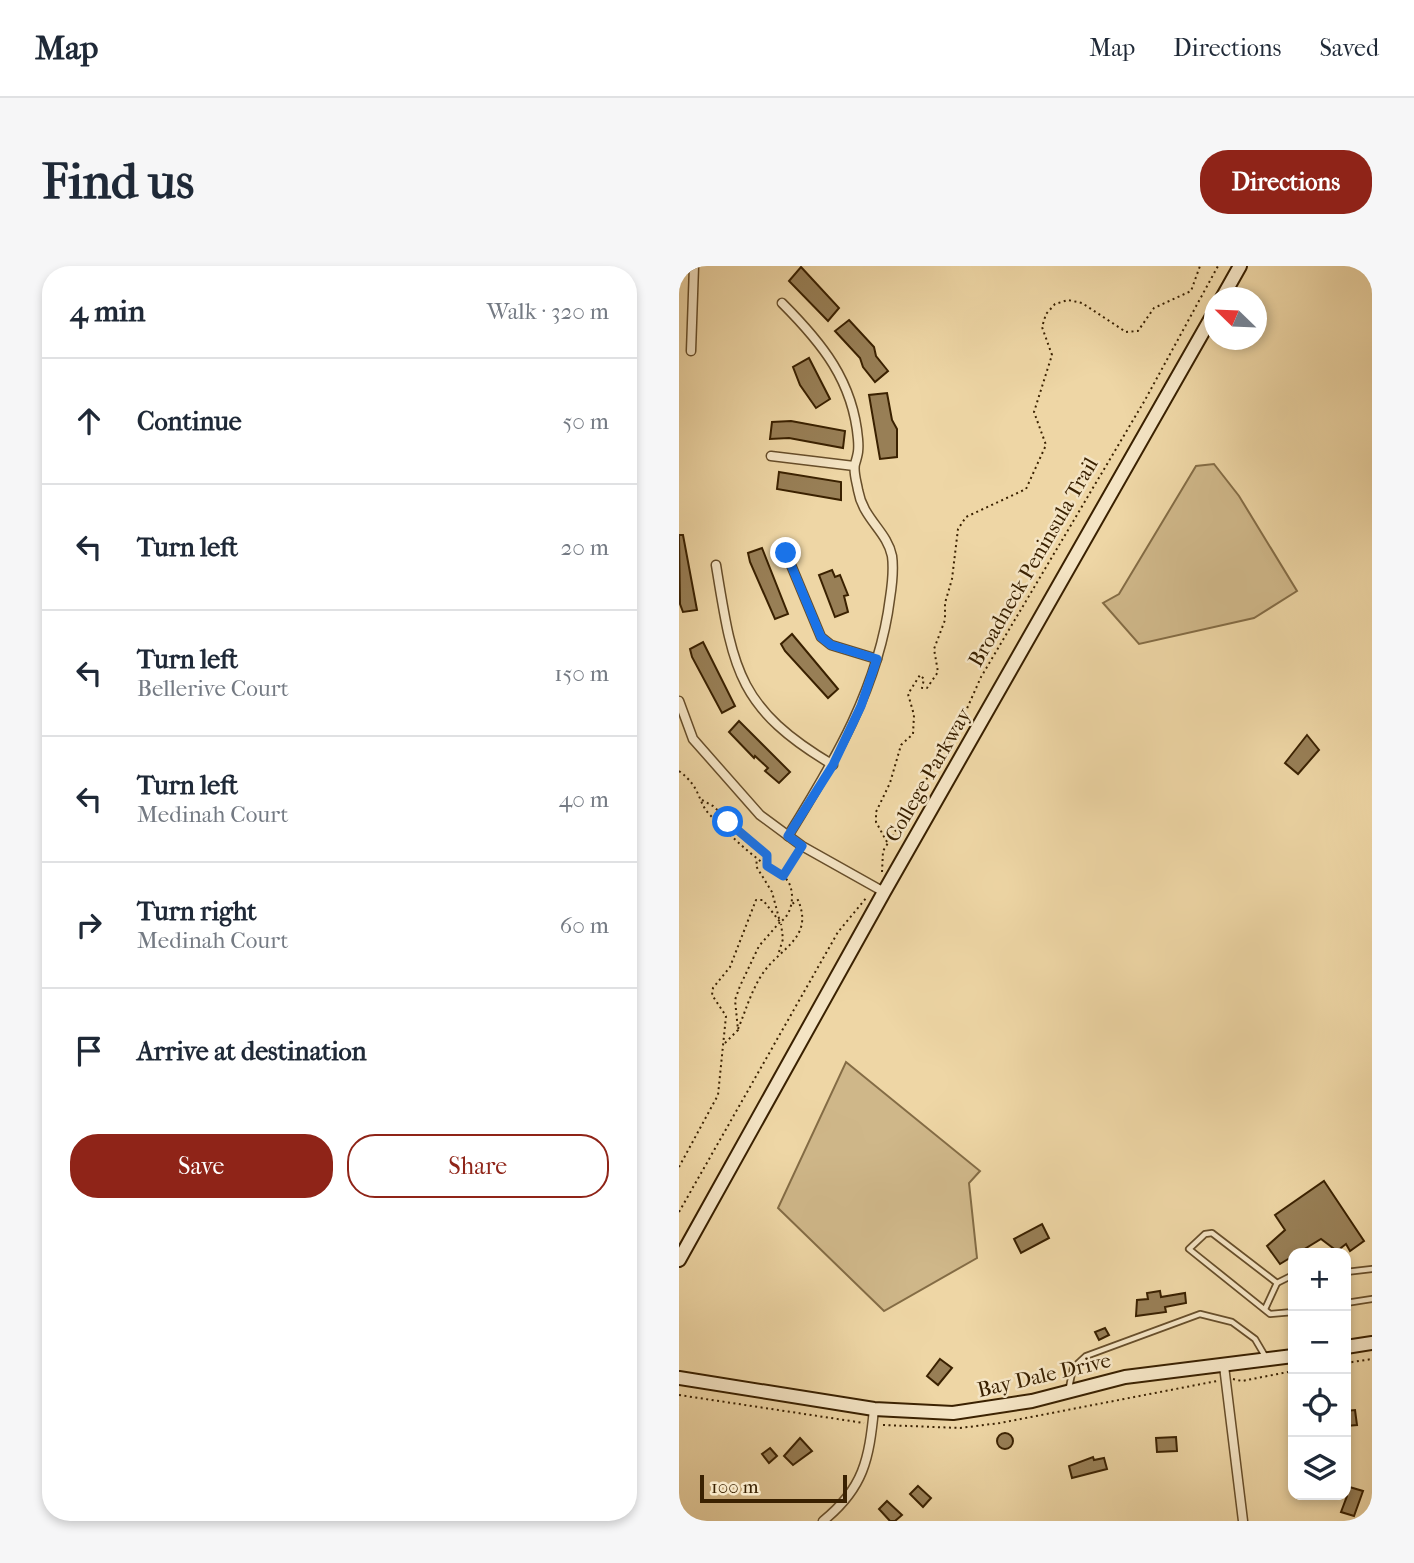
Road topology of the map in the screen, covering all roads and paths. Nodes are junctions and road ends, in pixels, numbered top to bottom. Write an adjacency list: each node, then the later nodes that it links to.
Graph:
1 (694, 266): 8 (street)
2 (1200, 266): 19 (path)
3 (1218, 266): 19 (path, Broadneck Peninsula Trail)
4 (1240, 266): 5 (main road)
5 (1228, 287)
6 (782, 303): 10 (street)
7 (1204, 330): 25 (main road, College Parkway)
8 (691, 351)
9 (771, 456): 10 (street)
10 (854, 466): 13 (street)
11 (786, 553): 13 (street)
12 (716, 565): 15 (street)
13 (877, 659): 15 (street)
14 (679, 701): 18 (street)
15 (833, 765): 18 (street)
16 (679, 771): 17 (path)
17 (702, 800): 21 (path); 22 (path)
18 (788, 836): 20 (street)
19 (888, 843): 23 (path, Broadneck Peninsula Trail)
20 (802, 846): 24 (path); 25 (street)
21 (757, 859): 22 (path); 28 (path)
22 (767, 866): 24 (path)
23 (882, 875)
24 (783, 876): 27 (path)
25 (884, 892): 34 (main road, College Parkway)
26 (869, 896): 33 (path)
27 (790, 905): 28 (path); 29 (path)
28 (780, 922): 29 (path); 30 (path); 31 (path)
29 (779, 953): 30 (path)
30 (738, 1030): 31 (path)
31 (724, 1044): 32 (path)
32 (679, 1167)
33 (679, 1212)
34 (679, 1260)
35 (1372, 1269): 36 (lane)
36 (1351, 1271)
37 (1288, 1278): 38 (lane)
38 (1277, 1283): 41 (lane); 41 (lane)
39 (1372, 1299): 40 (lane)
40 (1351, 1302)
41 (1265, 1310): 42 (lane)
42 (1288, 1313)
43 (1372, 1343): 44 (main road)
44 (1351, 1346)
45 (1288, 1357): 47 (main road, Bay Dale Drive)
46 (1372, 1359): 48 (path)
47 (1267, 1360): 49 (main road, Bay Dale Drive); 51 (lane)
48 (1351, 1362)
49 (1224, 1366): 51 (main road, Bay Dale Drive); 54 (street)
50 (679, 1378): 52 (main road, Bay Dale Drive)
51 (1069, 1390): 52 (main road, Bay Dale Drive)
52 (874, 1409): 53 (street)
53 (823, 1521)
54 (1243, 1521)

